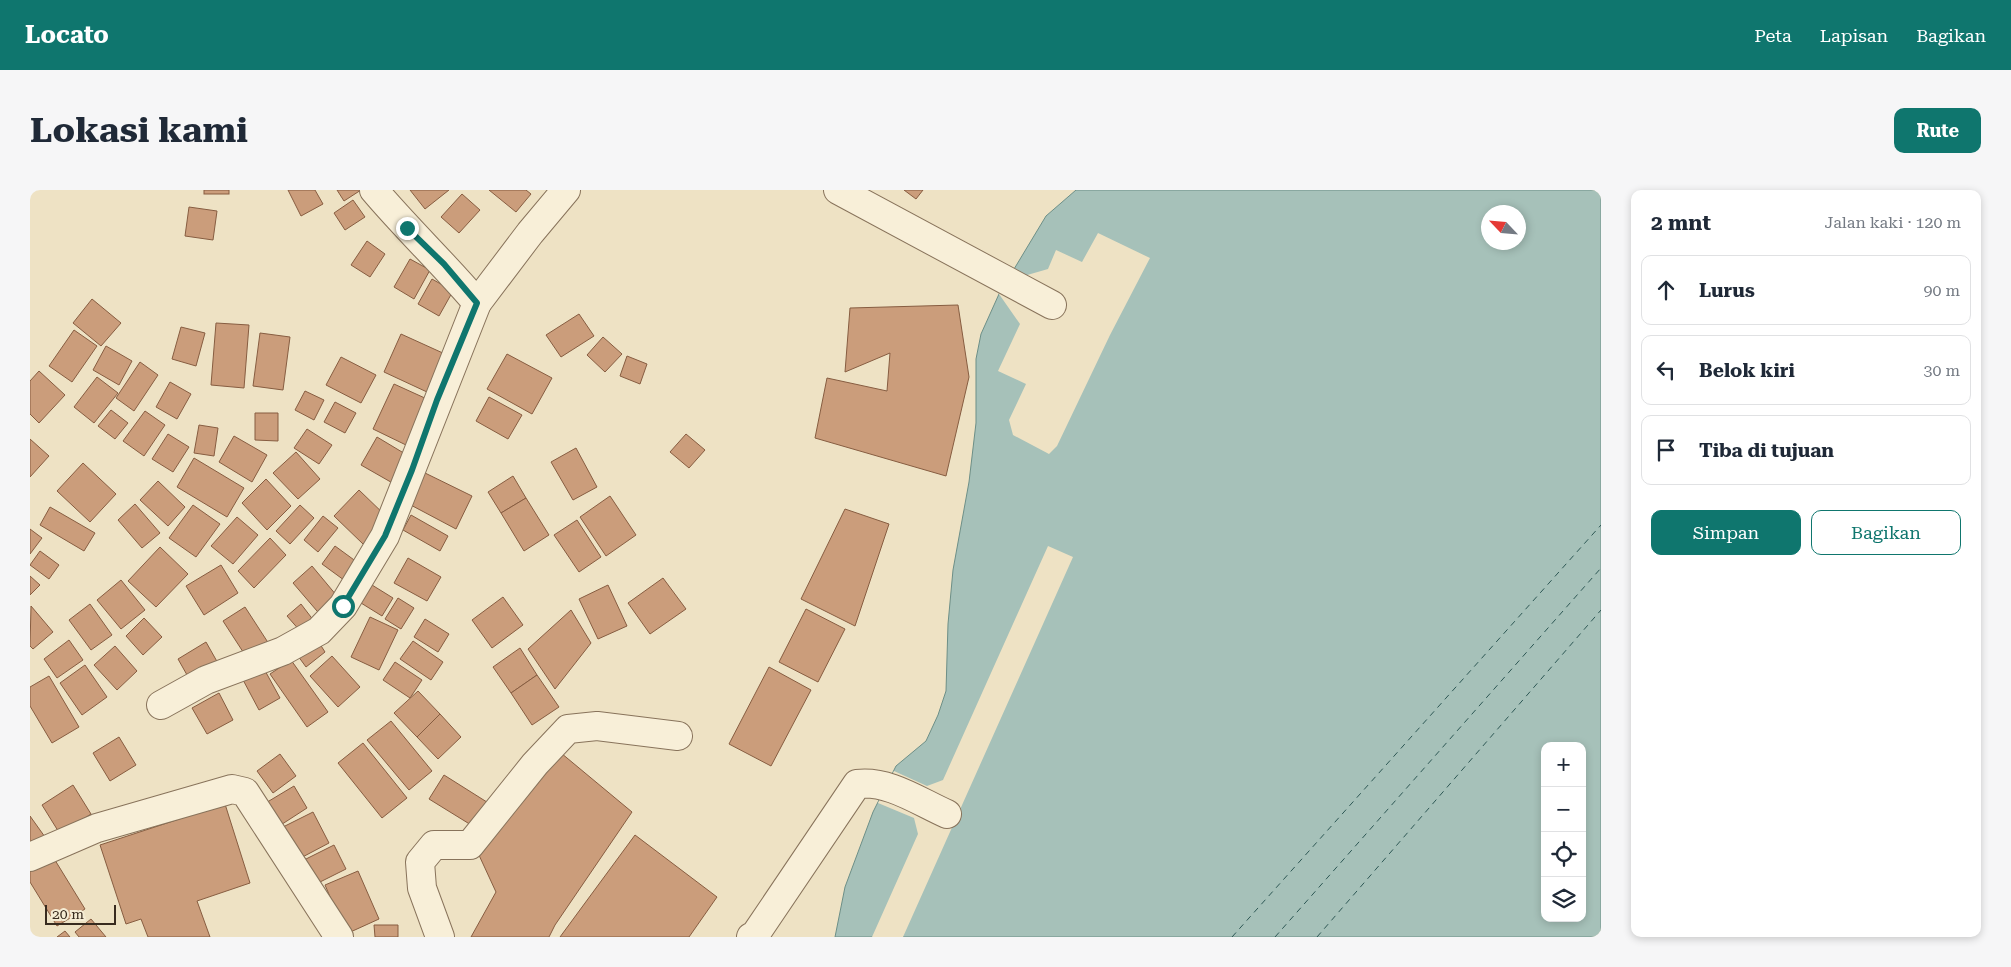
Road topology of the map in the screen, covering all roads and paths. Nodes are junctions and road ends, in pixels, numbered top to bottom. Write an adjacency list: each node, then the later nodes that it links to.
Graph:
1 (374, 190): 4 (street)
2 (566, 190): 4 (street)
3 (838, 190): 5 (street)
4 (477, 303): 6 (street)
5 (1052, 305)
6 (161, 705)
7 (678, 736): 11 (street)
8 (947, 814): 12 (street)
9 (30, 857): 10 (street)
10 (339, 937)
11 (440, 937)
12 (751, 937)

